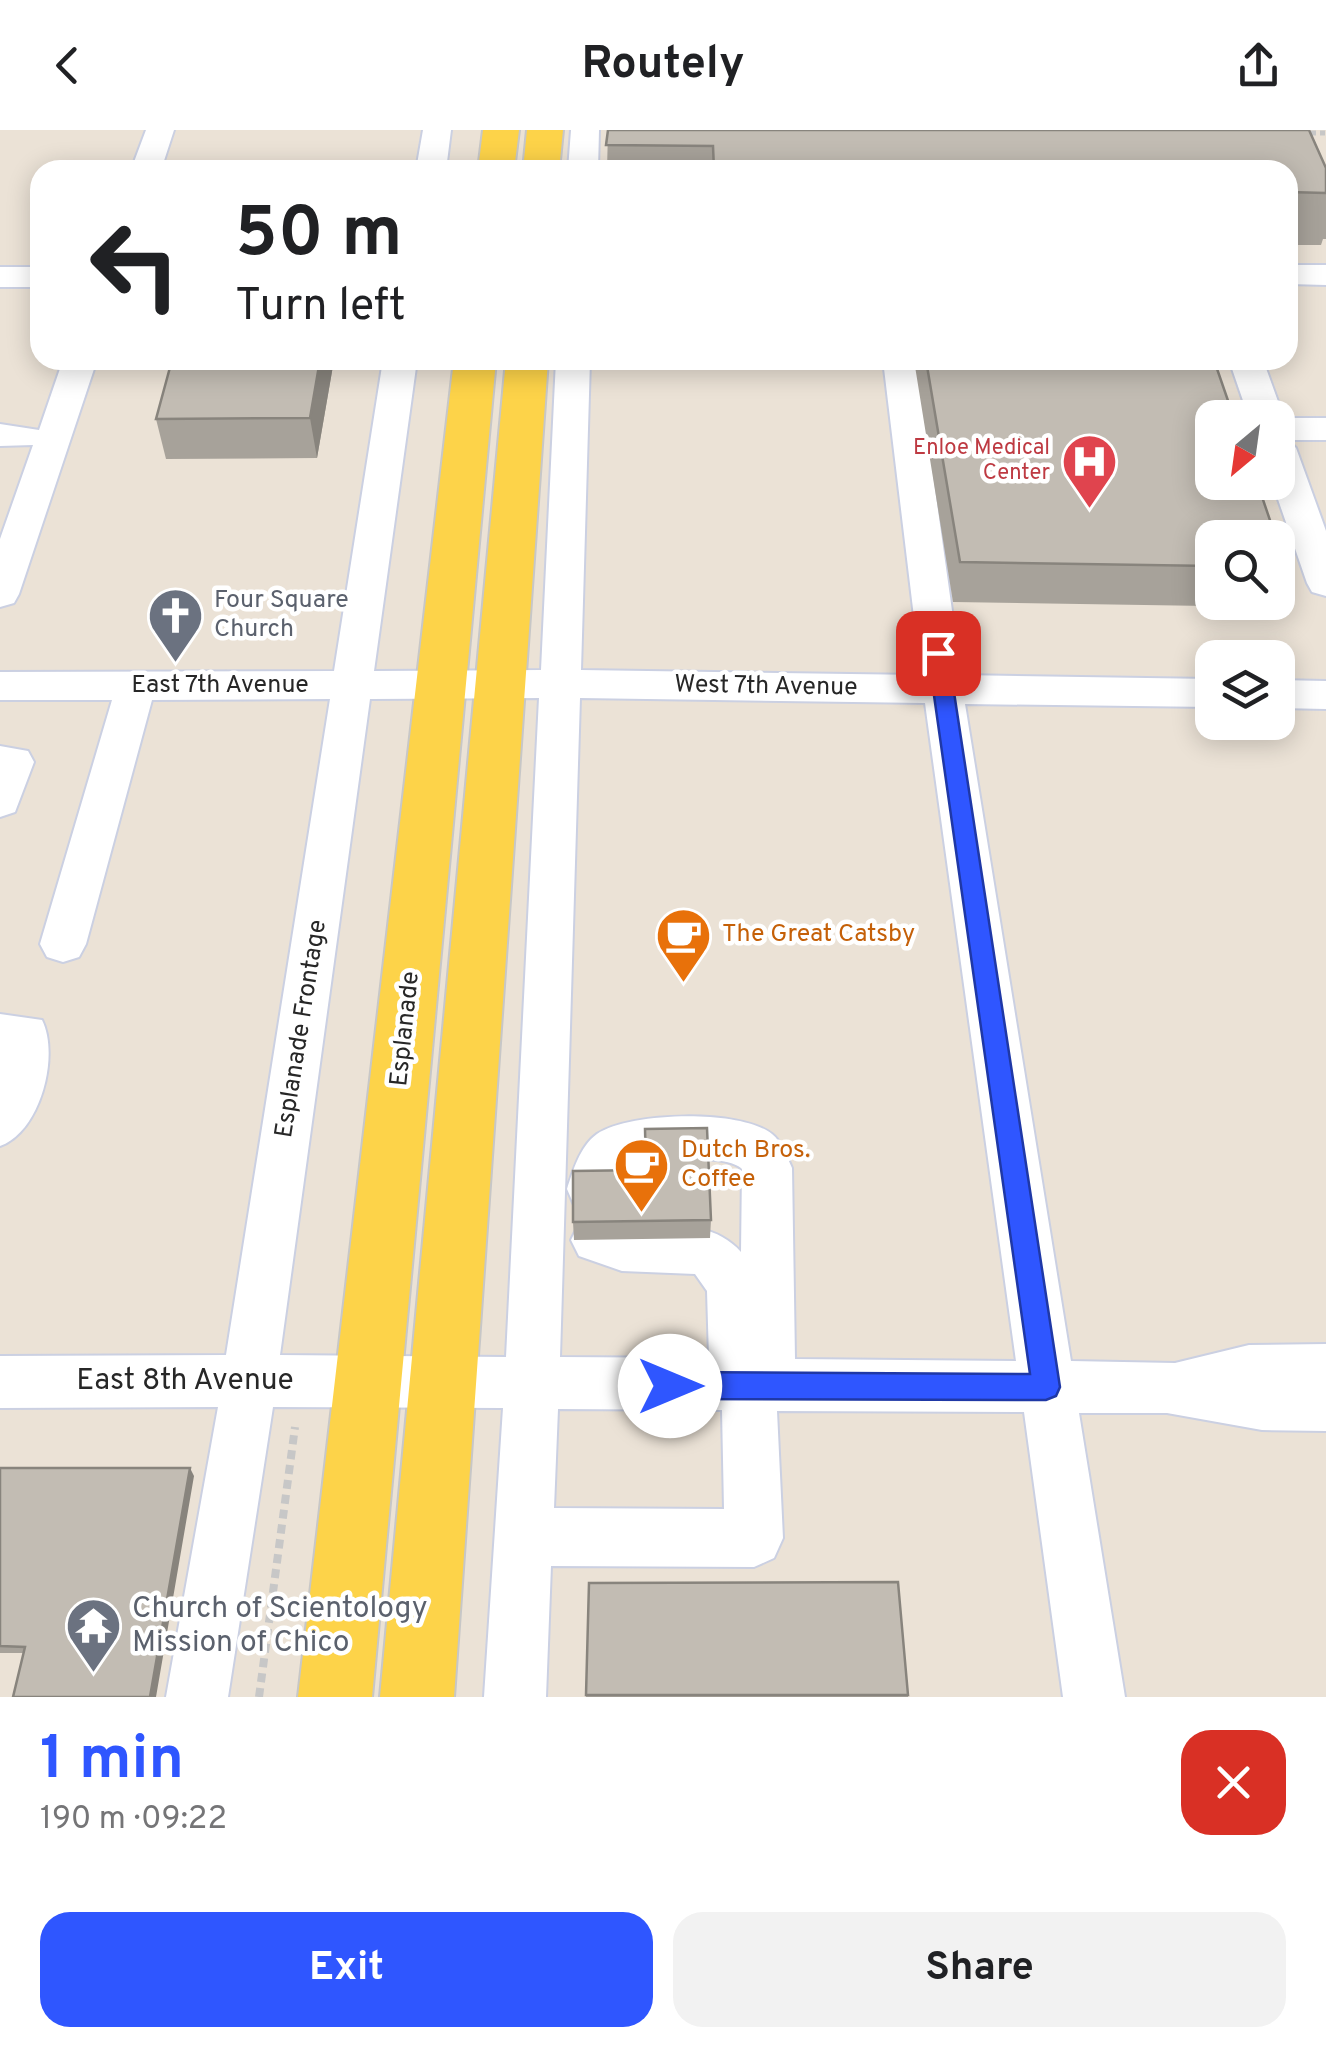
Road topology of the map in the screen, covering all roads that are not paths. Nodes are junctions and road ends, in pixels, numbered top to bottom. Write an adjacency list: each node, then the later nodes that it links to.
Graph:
1 (160, 130): 6 (street)
2 (437, 130): 7 (street)
3 (501, 130): 8 (main road)
4 (544, 130): 9 (main road)
5 (585, 130): 10 (street)
6 (150, 160)
7 (432, 160)
8 (497, 160)
9 (542, 160)
10 (584, 160)
11 (1298, 275): 12 (street)
12 (1326, 276)
13 (0, 277): 14 (street)
14 (30, 277)
15 (76, 370): 26 (street)
16 (399, 370): 33 (street, Esplanade Frontage)
17 (474, 370): 30 (main road, Esplanade)
18 (527, 370): 29 (main road)
19 (572, 370): 29 (street)
20 (901, 370): 34 (street)
21 (1249, 370): 22 (street)
22 (1260, 400)
23 (1295, 429): 24 (street)
24 (1326, 429)
25 (1295, 496): 27 (street)
26 (10, 536): 28 (street)
27 (1326, 583)
28 (0, 594)
29 (531, 684): 30 (street, West 7th Avenue); 34 (street, West 7th Avenue); 49 (main road); 50 (street)
30 (440, 685): 33 (street, East 7th Avenue); 48 (main road, Esplanade)
31 (0, 686): 32 (street, East 7th Avenue)
32 (136, 686): 33 (street, East 7th Avenue); 40 (street)
33 (354, 686): 46 (street, Esplanade Frontage)
34 (943, 690): 35 (street, West 7th Avenue); 53 (street)
35 (1195, 694)
36 (1295, 694): 37 (street)
37 (1326, 695)
38 (0, 762): 39 (street)
39 (0, 801)
40 (62, 944)
41 (0, 1033): 42 (street)
42 (0, 1125)
43 (592, 1189): 51 (street)
44 (597, 1240): 51 (street)
45 (1326, 1369): 52 (street)
46 (250, 1379): 47 (street, East 8th Avenue); 48 (street, East 8th Avenue); 56 (street, Esplanade Frontage)
47 (0, 1382)
48 (370, 1384): 49 (street, East 8th Avenue); 57 (main road, Esplanade)
49 (441, 1384): 50 (street, East 8th Avenue); 58 (main road)
50 (532, 1385): 51 (street, East 8th Avenue); 55 (street)
51 (751, 1386): 53 (street, East 8th Avenue); 55 (street)
52 (1168, 1386): 53 (street, East 8th Avenue); 54 (street)
53 (1046, 1387): 60 (street)
54 (1326, 1405)
55 (524, 1537): 59 (street)
56 (198, 1697)
57 (335, 1697)
58 (417, 1697)
59 (515, 1697)
60 (1094, 1697)

